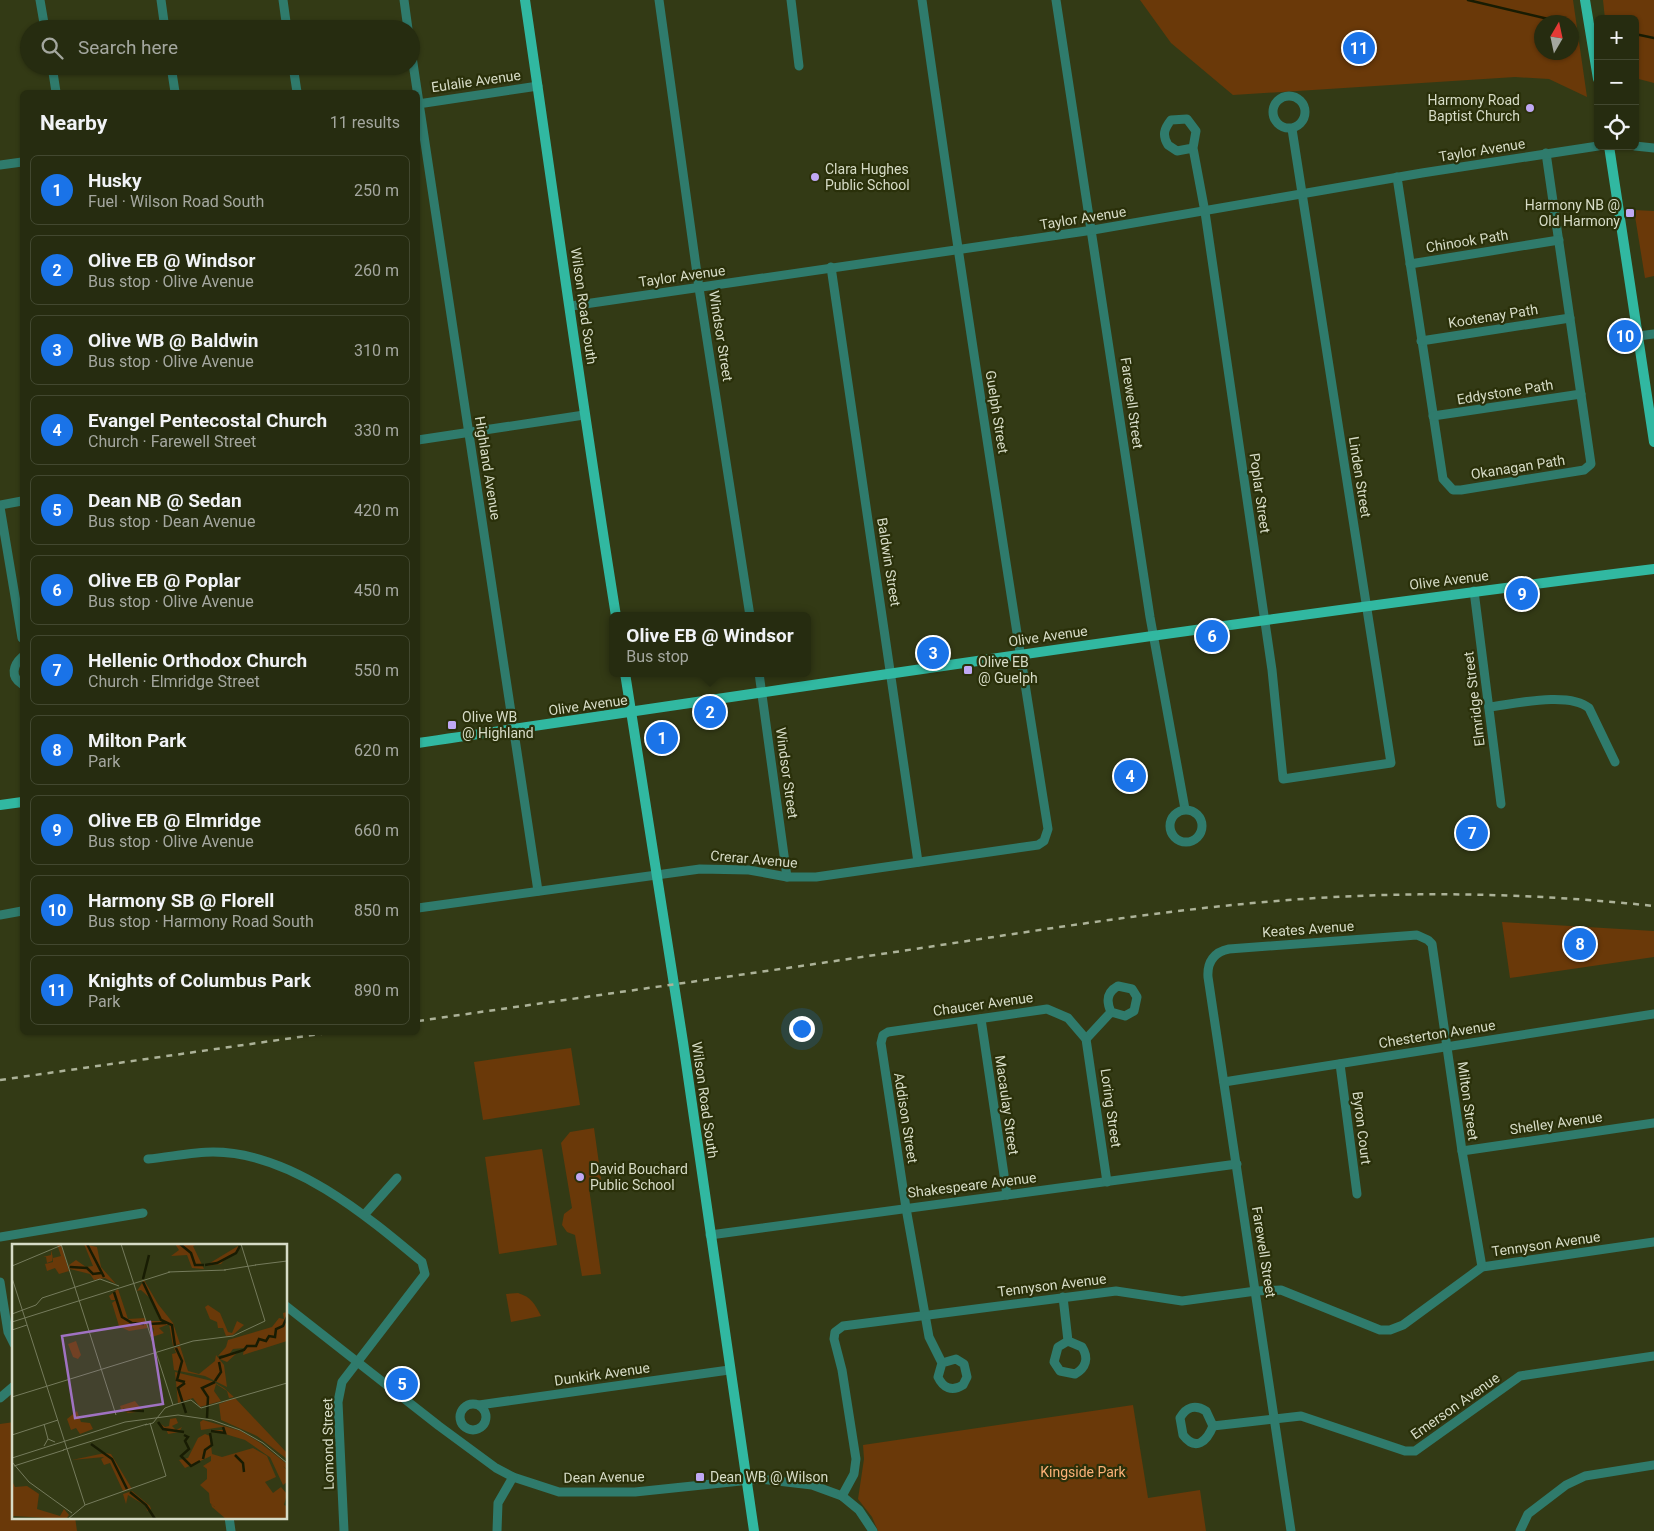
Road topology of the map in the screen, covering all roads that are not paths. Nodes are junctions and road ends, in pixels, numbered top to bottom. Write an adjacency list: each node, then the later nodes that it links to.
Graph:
1 (40, 0): 11 (street)
2 (161, 0): 12 (street)
3 (282, 0): 13 (street)
4 (404, 0): 14 (street)
5 (525, 0): 21 (main road, Wilson Road South)
6 (659, 0): 45 (street, Windsor Street)
7 (791, 0): 16 (street)
8 (922, 0): 42 (street, Guelph Street)
9 (1056, 0): 40 (street, Farewell Street)
10 (1585, 0): 15 (main road)
11 (43, 20)
12 (164, 20)
13 (285, 20)
14 (407, 20)
15 (1595, 60)
16 (799, 66)
17 (53, 75): 22 (street)
18 (172, 75): 23 (street)
19 (294, 75): 24 (street)
20 (414, 75): 25 (street, Highland Avenue)
21 (538, 86): 26 (street, Eulalie Avenue); 46 (main road, Wilson Road South)
22 (56, 90)
23 (175, 90)
24 (297, 90)
25 (416, 90)
26 (420, 103)
27 (420, 116): 54 (street, Highland Avenue)
28 (1292, 129): 38 (street, Linden Street)
29 (1639, 146): 32 (street)
30 (1594, 147): 34 (street, Taylor Avenue)
31 (1193, 148): 39 (street, Poplar Street)
32 (1654, 148)
33 (1610, 150): 49 (main road)
34 (1546, 154): 37 (street, Taylor Avenue); 41 (street, Okanagan Path)
35 (20, 162): 36 (street)
36 (0, 166)
37 (1397, 177): 38 (street, Taylor Avenue); 43 (street, Okanagan Path)
38 (1302, 195): 39 (street, Taylor Avenue); 61 (street, Linden Street)
39 (1205, 212): 40 (street, Taylor Avenue); 64 (street, Poplar Street)
40 (1093, 230): 42 (street, Taylor Avenue); 66 (street, Farewell Street)
41 (1559, 240): 43 (street, Chinook Path); 47 (street, Okanagan Path)
42 (957, 250): 44 (street, Taylor Avenue); 67 (street, Guelph Street)
43 (1410, 264): 50 (street, Okanagan Path)
44 (831, 267): 45 (street, Taylor Avenue); 69 (street, Baldwin Street)
45 (699, 288): 46 (street, Taylor Avenue); 63 (street, Windsor Street)
46 (571, 306): 52 (main road, Wilson Road South)
47 (1570, 318): 50 (street, Kootenay Path); 51 (street, Okanagan Path)
48 (1654, 334): 49 (street)
49 (1638, 336): 56 (main road)
50 (1421, 341): 53 (street, Okanagan Path)
51 (1581, 394): 53 (street, Eddystone Path); 53 (street, Okanagan Path)
52 (584, 415): 54 (street); 62 (main road, Wilson Road South)
53 (1433, 416)
54 (469, 432): 55 (street); 76 (street, Highland Avenue)
55 (420, 440)
56 (1654, 442)
57 (20, 501): 58 (street)
58 (0, 506): 65 (street)
59 (1654, 569): 60 (main road, Olive Avenue)
60 (1474, 591): 61 (main road, Olive Avenue); 74 (street, Elmridge Street)
61 (1366, 605): 64 (main road, Olive Avenue); 79 (street, Linden Street)
62 (615, 612)
63 (749, 612)
64 (1264, 619): 66 (main road, Olive Avenue); 79 (street, Poplar Street)
65 (20, 626)
66 (1153, 636): 67 (main road, Olive Avenue); 83 (street, Farewell Street)
67 (1022, 654): 69 (main road, Olive Avenue); 84 (street, Guelph Street)
68 (20, 659): 72 (street)
69 (891, 672): 73 (main road, Olive Avenue); 85 (street, Baldwin Street)
70 (626, 677): 75 (main road, Wilson Road South)
71 (760, 677): 73 (street, Windsor Street)
72 (20, 682)
73 (762, 692): 75 (main road, Olive Avenue); 87 (street, Windsor Street)
74 (1489, 707): 78 (street); 81 (street, Elmridge Street)
75 (631, 713): 76 (main road, Olive Avenue); 86 (main road, Wilson Road South)
76 (515, 729): 77 (main road, Olive Avenue); 88 (street, Highland Avenue)
77 (420, 743)
78 (1615, 762)
79 (1283, 779)
80 (20, 802): 82 (main road)
81 (1501, 804)
82 (0, 805)
83 (1184, 809)
84 (1048, 829): 85 (street, Crerar Avenue)
85 (918, 862): 87 (street, Crerar Avenue)
86 (656, 874): 87 (street, Crerar Avenue); 88 (street, Crerar Avenue); 113 (main road, Wilson Road South)
87 (787, 877)
88 (538, 891): 89 (street, Crerar Avenue)
89 (420, 908)
90 (20, 911): 91 (street)
91 (0, 915)
92 (1428, 940): 93 (street, Keates Avenue); 99 (street, Milton Street)
93 (1208, 977): 101 (street, Farewell Street)
94 (1111, 1012): 97 (street)
95 (1654, 1014): 99 (street, Chesterton Avenue)
96 (981, 1019): 97 (street, Chaucer Avenue); 98 (street, Chaucer Avenue); 109 (street, Macaulay Street)
97 (1086, 1039): 107 (street, Loring Street)
98 (881, 1043): 110 (street, Addison Street)
99 (1447, 1046): 100 (street, Chesterton Avenue); 103 (street, Milton Street)
100 (1340, 1064): 101 (street, Chesterton Avenue); 108 (street, Byron Court)
101 (1224, 1082): 105 (street, Farewell Street)
102 (1654, 1123): 103 (street, Shelley Avenue)
103 (1462, 1151): 116 (street, Milton Street)
104 (148, 1159): 112 (street)
105 (1237, 1164): 107 (street, Shakespeare Avenue); 118 (street, Farewell Street)
106 (397, 1178): 112 (street)
107 (1108, 1182): 109 (street, Shakespeare Avenue)
108 (1357, 1194)
109 (1007, 1195): 110 (street, Shakespeare Avenue)
110 (906, 1208): 113 (street, Shakespeare Avenue); 121 (street, Addison Street)
111 (143, 1212): 114 (street)
112 (365, 1214): 125 (street, Lomond Street)
113 (710, 1235): 127 (main road, Wilson Road South)
114 (0, 1237)
115 (1654, 1242): 116 (street, Tennyson Avenue)
116 (1482, 1267): 118 (street, Tennyson Avenue)
117 (0, 1282): 122 (street)
118 (1256, 1291): 119 (street, Tennyson Avenue); 131 (street, Farewell Street)
119 (1063, 1297): 121 (street, Tennyson Avenue); 123 (street)
120 (288, 1308): 125 (street, Dean Avenue)
121 (925, 1315): 126 (street, Addison Street); 136 (street, Tennyson Avenue)
122 (12, 1340)
123 (1068, 1342)
124 (1654, 1356): 131 (street, Emerson Avenue)
125 (356, 1360): 134 (street, Dean Avenue); 139 (street, Lomond Street)
126 (942, 1363)
127 (730, 1370): 130 (street, Dunkirk Avenue); 135 (main road, Wilson Road South)
128 (12, 1388): 129 (street)
129 (0, 1398)
130 (479, 1405)
131 (1275, 1418): 132 (street); 143 (street, Farewell Street)
132 (1213, 1426): 132 (street)
133 (1654, 1465): 144 (street)
134 (513, 1477): 135 (street, Dean Avenue); 140 (street)
135 (746, 1479): 136 (street, Dean Avenue); 141 (main road, Wilson Road South)
136 (842, 1496): 142 (street, Dean Avenue)
137 (229, 1518): 138 (street)
138 (231, 1531)
139 (344, 1531)
140 (497, 1531)
141 (754, 1531)
142 (873, 1531)
143 (1291, 1531)
144 (1520, 1531)

